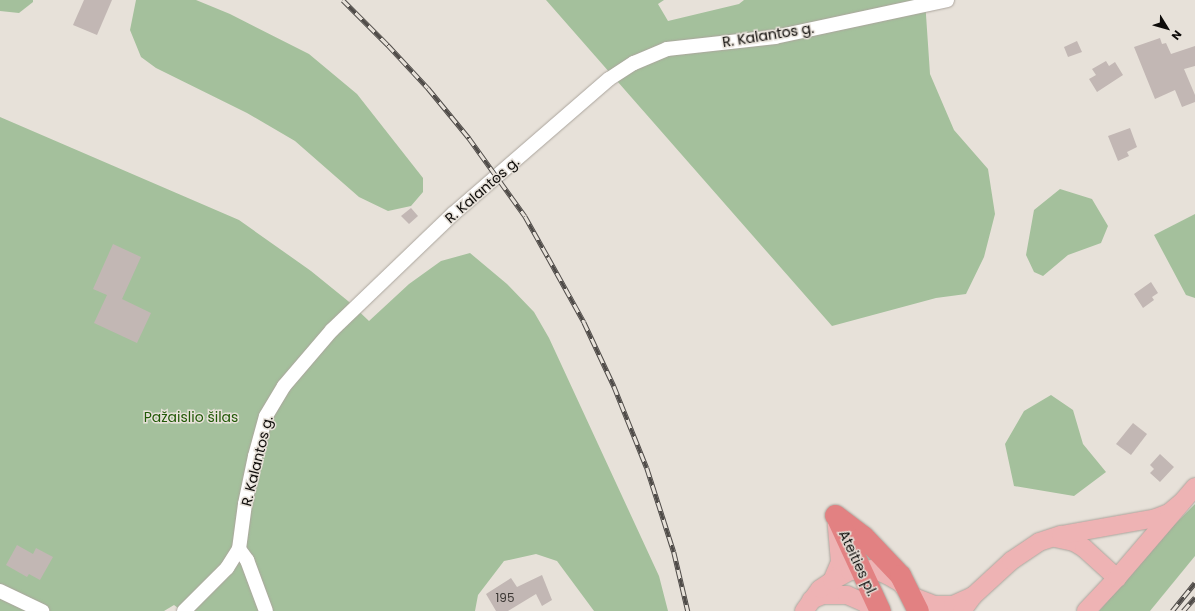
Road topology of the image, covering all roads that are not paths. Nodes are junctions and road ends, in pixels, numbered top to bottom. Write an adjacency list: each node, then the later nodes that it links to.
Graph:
1 (947, 0): 6 (street, R. Kalantos g.)
2 (1195, 487): 3 (main road)
3 (1181, 503): 5 (main road); 8 (main road)
4 (835, 516): 7 (highway, Ateities pl.); 9 (main road); 12 (highway)
5 (1050, 538): 8 (main road); 11 (main road)
6 (239, 549): 15 (street); 16 (street)
7 (861, 570): 9 (main road); 12 (main road); 18 (highway, Ateities pl.)
8 (1117, 578): 20 (main road)
9 (832, 581): 13 (main road)
10 (0, 591): 14 (street)
11 (973, 596): 12 (main road); 19 (main road)
12 (915, 603)
13 (807, 606): 17 (main road)
14 (42, 611)
15 (184, 611)
16 (266, 611)
17 (876, 611)
18 (880, 611)
19 (962, 611)
20 (1086, 611)

